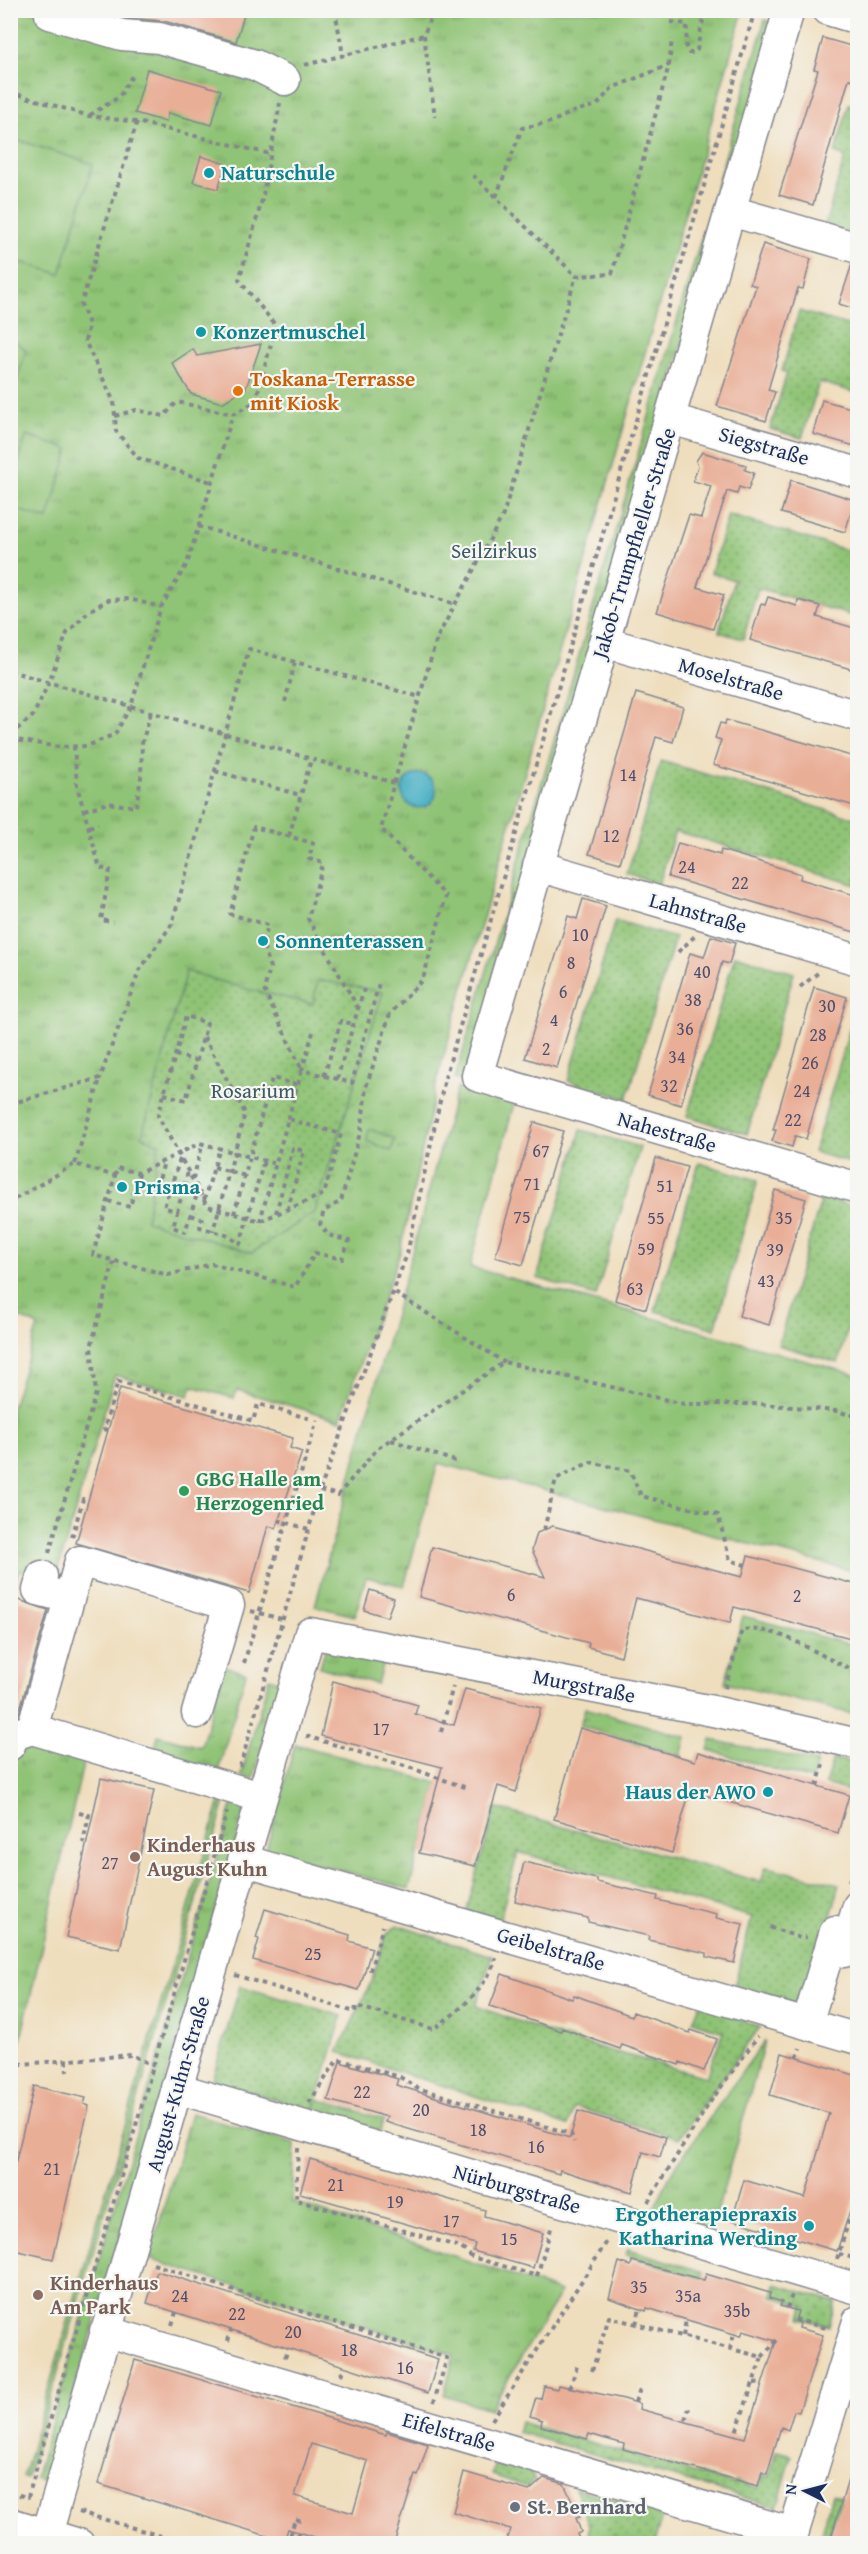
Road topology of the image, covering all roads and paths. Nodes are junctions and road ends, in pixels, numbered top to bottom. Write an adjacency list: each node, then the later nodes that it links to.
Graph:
1 (335, 10): 12 (path)
2 (433, 10): 10 (path)
3 (711, 10): 9 (path)
4 (755, 10): 69 (path)
5 (789, 10): 23 (street, Jakob-Trumpfheller-Straße)
6 (828, 10): 8 (street)
7 (50, 14): 15 (street)
8 (858, 19)
9 (671, 22)
10 (424, 35): 12 (path); 18 (path)
11 (672, 39): 13 (path)
12 (343, 55): 15 (path)
13 (669, 65): 22 (path); 25 (path)
14 (132, 76): 17 (path)
15 (285, 80): 20 (path)
16 (10, 92): 17 (path)
17 (89, 116): 19 (path)
18 (435, 117)
19 (137, 122): 20 (path); 27 (path)
20 (270, 154): 26 (path)
21 (473, 175): 22 (path)
22 (496, 196): 25 (path)
23 (731, 211): 24 (street); 28 (street, Jakob-Trumpfheller-Straße)
24 (858, 248)
25 (576, 276): 32 (path)
26 (233, 414): 27 (path); 30 (path)
27 (115, 416): 30 (path)
28 (672, 419): 29 (street, Siegstraße); 34 (street, Jakob-Trumpfheller-Straße)
29 (858, 473)
30 (211, 482): 31 (path)
31 (198, 526): 32 (path); 33 (path)
32 (455, 604): 38 (path)
33 (161, 607): 37 (path); 40 (path)
34 (604, 642): 42 (street, Moselstraße); 54 (street, Jakob-Trumpfheller-Straße)
35 (295, 662): 38 (path); 39 (path); 43 (path)
36 (10, 670): 37 (path)
37 (49, 682): 40 (path); 44 (path)
38 (420, 697): 48 (path)
39 (285, 702)
40 (131, 706): 41 (path); 45 (path)
41 (151, 712): 43 (path); 50 (path)
42 (858, 716)
43 (225, 734): 46 (path); 47 (path)
44 (10, 737): 45 (path)
45 (75, 746): 50 (path)
46 (311, 760): 48 (path); 49 (path)
47 (215, 771): 49 (path); 68 (path)
48 (394, 783): 109 (path)
49 (300, 795): 53 (path)
50 (84, 810): 52 (path)
51 (98, 824): 52 (path)
52 (88, 827): 55 (path)
53 (289, 836): 59 (path); 65 (path)
54 (538, 866): 56 (street, Lahnstraße); 67 (street, Jakob-Trumpfheller-Straße)
55 (113, 922)
56 (858, 960)
57 (379, 983): 70 (path)
58 (364, 989): 59 (path)
59 (358, 1008): 60 (path)
60 (353, 1024): 66 (path); 70 (path)
61 (313, 1032): 65 (path)
62 (203, 1037): 63 (path); 64 (path); 77 (path)
63 (175, 1055): 64 (path); 72 (path)
64 (197, 1061): 72 (path)
65 (302, 1070): 66 (path); 71 (path)
66 (324, 1076): 70 (path)
67 (477, 1076): 94 (street, Nahestraße)
68 (100, 1078): 73 (path); 83 (path)
69 (445, 1078)
70 (337, 1079)
71 (298, 1085): 74 (path); 79 (path)
72 (164, 1094): 78 (path)
73 (10, 1104)
74 (288, 1119): 84 (path); 100 (path)
75 (203, 1143): 76 (path); 78 (path); 91 (path)
76 (220, 1148): 77 (path); 85 (path)
77 (235, 1152): 79 (path); 86 (path)
78 (178, 1153): 80 (path); 81 (path)
79 (251, 1157): 82 (path); 90 (path)
80 (180, 1158): 87 (path); 95 (path)
81 (164, 1161): 88 (path); 93 (path)
82 (264, 1161): 84 (path); 106 (path)
83 (75, 1164): 89 (path); 99 (path)
84 (276, 1164): 107 (path)
85 (214, 1167): 86 (path); 98 (path)
86 (229, 1171): 90 (path); 101 (path)
87 (188, 1172): 91 (path); 102 (path)
88 (140, 1173): 89 (path); 92 (path)
89 (114, 1176): 97 (path)
90 (245, 1176): 103 (path)
91 (192, 1180): 96 (path)
92 (137, 1182): 93 (path); 97 (path)
93 (157, 1187): 95 (path)
94 (858, 1188)
95 (170, 1191): 102 (path)
96 (198, 1191): 98 (path); 105 (path)
97 (108, 1201): 109 (path)
98 (204, 1201): 101 (path)
99 (10, 1202)
100 (288, 1208): 104 (path); 104 (path)
101 (218, 1209): 103 (path); 108 (path)
102 (177, 1212): 105 (path)
103 (234, 1214): 106 (path)
104 (276, 1214): 107 (path)
105 (190, 1215): 108 (path)
106 (247, 1217): 107 (path); 108 (path)
107 (260, 1221)
108 (213, 1231)
109 (114, 1261): 126 (path)
110 (395, 1293): 111 (path)
111 (504, 1362): 112 (path); 116 (path)
112 (858, 1417)
113 (311, 1419): 115 (path)
114 (317, 1420): 121 (path)
115 (108, 1430)
116 (390, 1440): 117 (path); 118 (path)
117 (458, 1462)
118 (320, 1490)
119 (88, 1500): 124 (path)
120 (278, 1520): 121 (path)
121 (286, 1523): 122 (path); 128 (path)
122 (308, 1529)
123 (544, 1530): 125 (path)
124 (73, 1533)
125 (745, 1565)
126 (44, 1570): 127 (street)
127 (69, 1598): 135 (street); 138 (street)
128 (259, 1613): 129 (path); 132 (path)
129 (282, 1619)
130 (310, 1633): 131 (street, Murgstraße); 136 (street, August-Kuhn-Straße)
131 (459, 1662): 134 (street, Murgstraße); 137 (path)
132 (244, 1663)
133 (858, 1671): 134 (path)
134 (718, 1712): 139 (street, Murgstraße)
135 (196, 1713)
136 (282, 1728): 140 (path); 141 (street, August-Kuhn-Straße)
137 (441, 1732)
138 (16, 1737): 141 (street)
139 (858, 1744)
140 (467, 1788)
141 (261, 1797): 144 (street, August-Kuhn-Straße)
142 (79, 1813): 143 (path)
143 (83, 1843)
144 (243, 1860): 145 (street, Geibelstraße); 150 (street, August-Kuhn-Straße)
145 (390, 1902): 149 (street, Geibelstraße); 151 (path)
146 (858, 1906): 148 (street)
147 (770, 1927): 148 (path)
148 (842, 1933): 152 (street); 154 (street)
149 (504, 1935): 150 (path); 153 (street, Geibelstraße)
150 (212, 1968): 160 (street, August-Kuhn-Straße)
151 (370, 1971)
152 (830, 2004)
153 (773, 2014): 154 (street, Geibelstraße); 165 (path)
154 (807, 2024): 155 (street, Geibelstraße)
155 (858, 2039)
156 (66, 2060): 157 (path); 158 (path); 159 (path)
157 (10, 2061)
158 (153, 2065)
159 (67, 2072)
160 (176, 2088): 161 (street, Nürburgstraße); 174 (street, August-Kuhn-Straße)
161 (297, 2124): 162 (path); 164 (street, Nürburgstraße); 164 (path)
162 (574, 2142)
163 (858, 2191): 168 (path)
164 (559, 2201): 165 (street, Nürburgstraße)
165 (628, 2221): 168 (street, Nürburgstraße); 192 (path)
166 (854, 2258): 168 (path)
167 (149, 2275): 190 (path)
168 (842, 2275)
169 (640, 2309): 172 (path)
170 (795, 2319): 173 (path)
171 (686, 2320): 176 (path)
172 (636, 2324): 176 (path); 181 (path)
173 (845, 2325): 186 (street)
174 (105, 2331): 190 (street, Eifelstraße); 197 (street, August-Kuhn-Straße)
175 (734, 2334): 178 (path)
176 (682, 2336): 178 (path)
177 (778, 2339): 179 (path)
178 (730, 2349): 179 (path)
179 (762, 2357): 183 (path)
180 (578, 2366): 184 (path)
181 (592, 2371)
182 (763, 2382): 183 (path)
183 (754, 2383): 191 (path)
184 (570, 2388)
185 (640, 2389): 187 (path)
186 (847, 2395): 198 (street)
187 (635, 2402)
188 (689, 2408): 189 (path)
189 (685, 2420)
190 (427, 2426): 192 (street, Eifelstraße)
191 (735, 2435)
192 (478, 2441): 198 (street, Eifelstraße)
193 (70, 2509): 200 (path)
194 (303, 2521): 203 (path)
195 (10, 2523): 197 (street)
196 (301, 2530): 203 (path)
197 (46, 2534): 199 (street)
198 (792, 2538)
199 (79, 2544)
200 (188, 2544)
201 (253, 2544): 202 (path)
202 (273, 2544)
203 (289, 2544)

